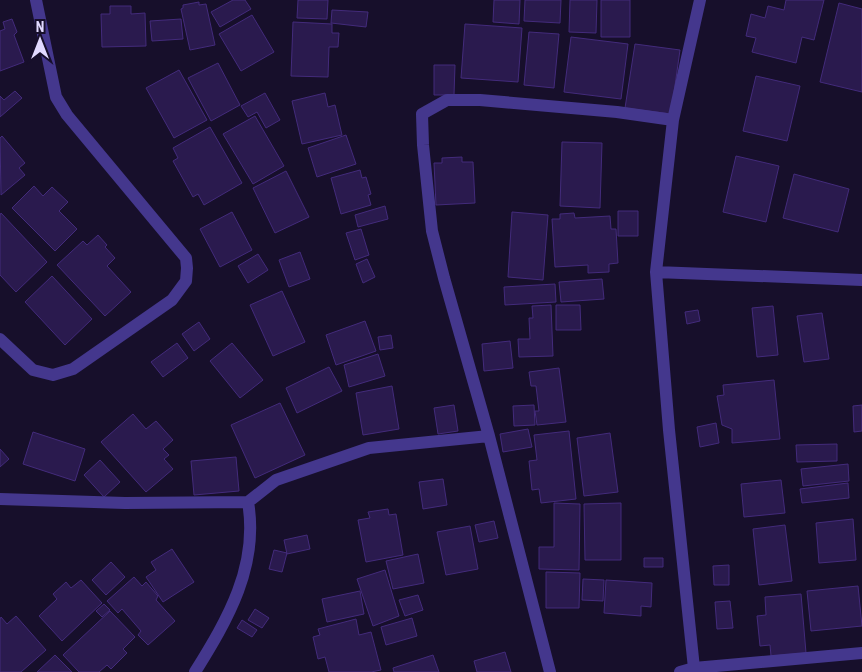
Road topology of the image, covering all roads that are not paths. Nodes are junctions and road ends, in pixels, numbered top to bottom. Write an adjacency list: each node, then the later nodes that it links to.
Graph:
1 (36, 0): 6 (street)
2 (700, 0): 3 (street)
3 (673, 120): 4 (street); 7 (street)
4 (656, 272): 5 (street); 11 (street)
5 (862, 280)
6 (0, 339)
7 (488, 436): 9 (street); 13 (street)
8 (0, 498): 9 (street)
9 (248, 502): 12 (street)
10 (862, 653): 11 (street)
11 (694, 668): 14 (street)
12 (195, 672)
13 (550, 672)
14 (680, 672)

